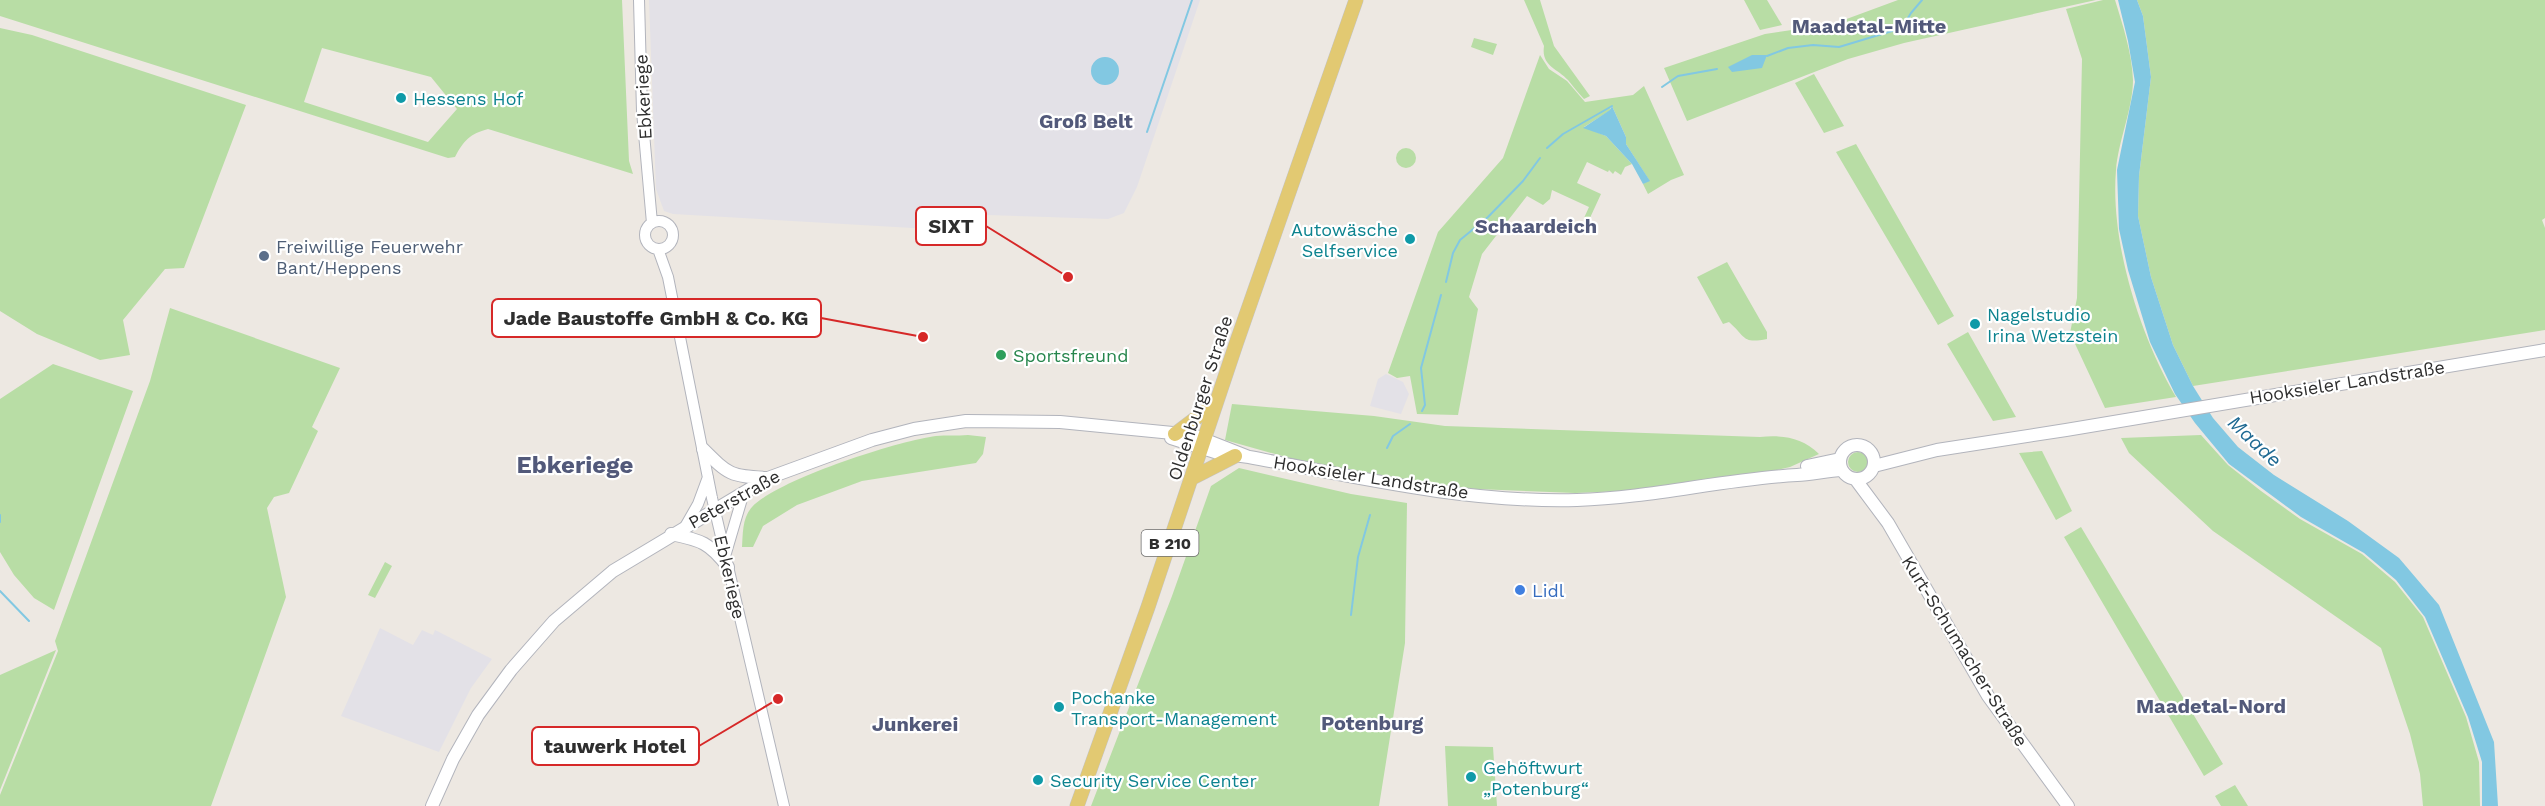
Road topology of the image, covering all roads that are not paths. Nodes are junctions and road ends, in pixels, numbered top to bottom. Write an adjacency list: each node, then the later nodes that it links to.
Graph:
1 (639, 0): 3 (street, Ebkeriege)
2 (1356, 0): 6 (main road, Oldenburger Straße / B 210)
3 (657, 222): 4 (street); 4 (street)
4 (663, 248): 10 (street, Ebkeriege)
5 (2545, 350): 13 (main road, Hooksieler Landstraße)
6 (1216, 403): 8 (main road); 9 (main road, Oldenburger Straße / B 210)
7 (1159, 433): 8 (main road, Peterstraße); 9 (main road, Peterstraße); 15 (main road, Peterstraße)
8 (1175, 434): 9 (main road, Peterstraße)
9 (1204, 443): 11 (main road, Hooksieler Landstraße); 16 (main road, Oldenburger Straße / B 210)
10 (703, 449): 14 (street, Ebkeriege); 15 (main road)
11 (1242, 456): 12 (main road, Hooksieler Landstraße); 16 (main road)
12 (1841, 464): 13 (main road); 17 (main road)
13 (1872, 465): 17 (main road); 20 (main road, Kurt-Schumacher-Straße)
14 (708, 477): 19 (street, Ebkeriege); 21 (street)
15 (768, 478): 18 (main road, Peterstraße)
16 (1192, 478): 26 (main road, Oldenburger Straße / B 210)
17 (1856, 480): 20 (main road, Kurt-Schumacher-Straße)
18 (744, 492): 19 (main road, Peterstraße); 23 (street)
19 (714, 508): 21 (main road, Peterstraße); 23 (street, Ebkeriege)
20 (1888, 523): 27 (main road, Kurt-Schumacher-Straße)
21 (686, 525): 22 (main road, Peterstraße)
22 (671, 534): 23 (main road); 24 (main road, Peterstraße)
23 (727, 562): 25 (street, Ebkeriege)
24 (432, 806)
25 (784, 806)
26 (1077, 806)
27 (2068, 806)

